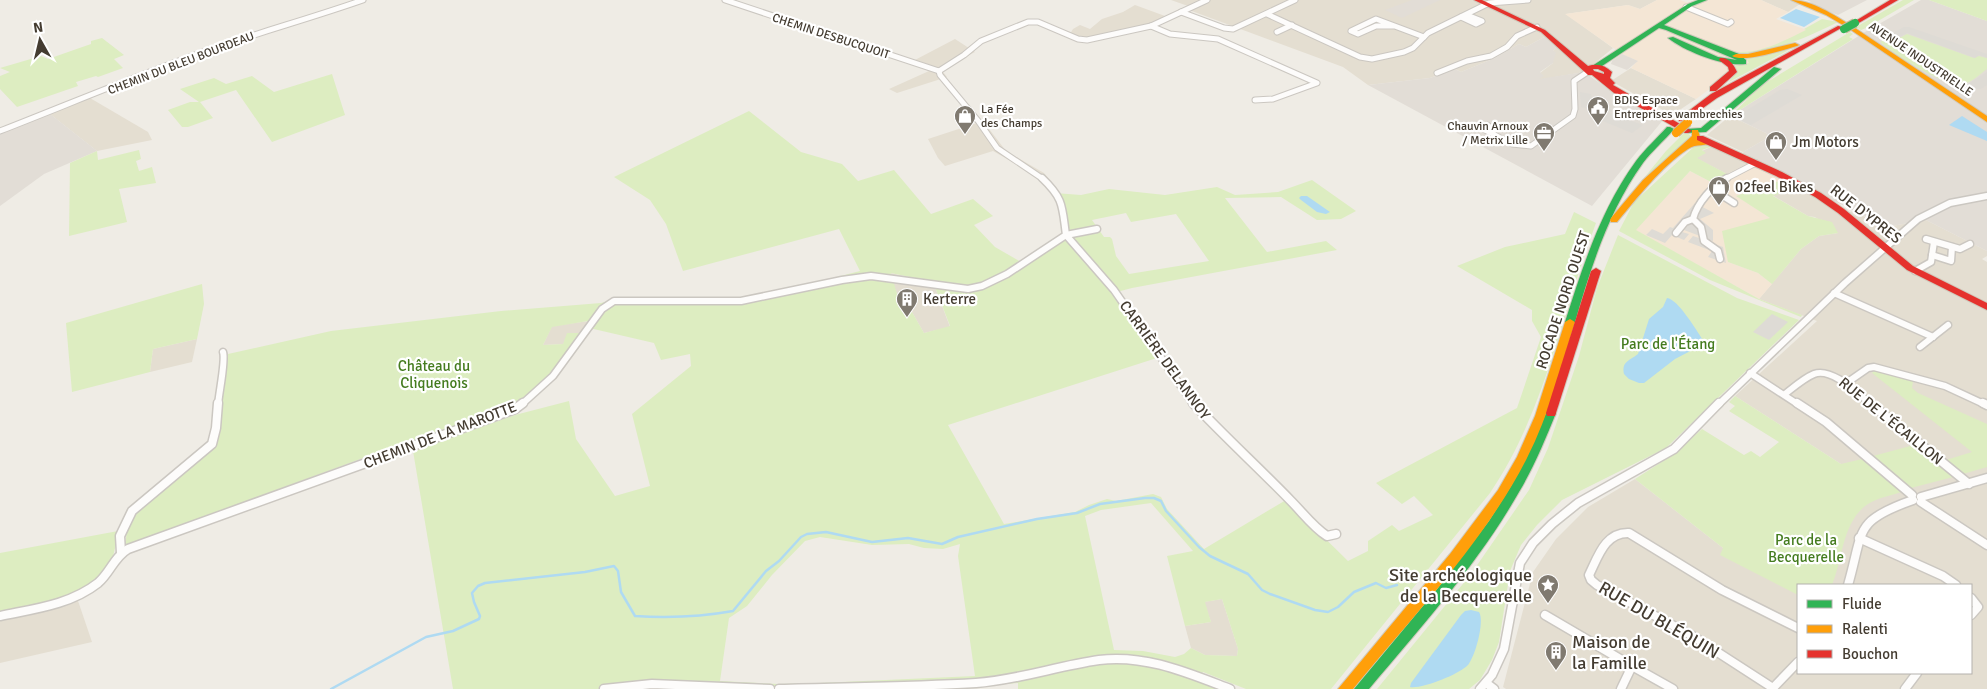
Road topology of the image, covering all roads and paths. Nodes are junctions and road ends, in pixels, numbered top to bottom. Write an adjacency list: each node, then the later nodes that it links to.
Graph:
1 (363, 0): 33 (street, CHEMIN DU BLEU BOURDEAU)
2 (724, 0): 28 (street, CHEMIN DESBUCQUOIT)
3 (1207, 0): 13 (street)
4 (1295, 0): 14 (street)
5 (1519, 0): 6 (street); 11 (street)
6 (1528, 0)
7 (1704, 0): 12 (main road)
8 (1794, 0): 16 (main road, AVENUE INDUSTRIELLE)
9 (1886, 0): 16 (main road, ROCADE NORD OUEST)
10 (1896, 0): 16 (main road, ROCADE NORD OUEST)
11 (1481, 2): 20 (main road, RUE D'YPRES); 23 (street)
12 (1686, 7): 15 (street); 21 (main road)
13 (1181, 12): 14 (street); 18 (street)
14 (1267, 14): 17 (street)
15 (1732, 22)
16 (1846, 23): 24 (main road); 26 (main road, ROCADE NORD OUEST); 32 (main road, AVENUE INDUSTRIELLE); 34 (main road, ROCADE NORD OUEST)
17 (1292, 25): 22 (street); 23 (street)
18 (1151, 26): 28 (street); 31 (street)
19 (1394, 26): 19 (street); 23 (street)
20 (1536, 27): 29 (main road, RUE D'YPRES); 30 (street)
21 (1665, 30): 24 (main road); 25 (main road); 27 (main road)
22 (1277, 32)
23 (1424, 37)
24 (1736, 56): 25 (main road)
25 (1723, 60): 34 (main road)
26 (1782, 64): 34 (main road); 34 (main road, ROCADE NORD OUEST)
27 (1607, 68): 29 (main road); 34 (main road, RUE D'YPRES)
28 (939, 71): 45 (street)
29 (1591, 71): 34 (main road, RUE D'YPRES); 35 (street)
30 (1437, 73)
31 (1255, 100)
32 (1987, 120)
33 (0, 131)
34 (1691, 131): 36 (main road, RUE D'YPRES); 40 (main road); 40 (main road, ROCADE NORD OUEST)
35 (1491, 132)
36 (1756, 163): 37 (street); 50 (main road, RUE D'YPRES)
37 (1712, 190): 39 (street); 41 (street)
38 (1987, 196): 50 (street)
39 (1734, 203)
40 (1611, 220): 43 (main road, ROCADE NORD OUEST)
41 (1693, 220): 44 (street); 52 (street)
42 (1097, 229): 45 (street, CHEMIN DE LA MAROTTE)
43 (1604, 233): 86 (main road, ROCADE NORD OUEST); 87 (main road, ROCADE NORD OUEST)
44 (1676, 233)
45 (1066, 235): 67 (street, CARRIÈRE DELANNOY); 70 (street, CHEMIN DE LA MAROTTE)
46 (1926, 239): 47 (street)
47 (1934, 242): 49 (street); 51 (street)
48 (1970, 244): 49 (street)
49 (1952, 247): 51 (street)
50 (1886, 248): 53 (main road, RUE D'YPRES); 54 (street)
51 (1932, 255): 53 (street)
52 (1720, 259)
53 (1915, 271): 55 (main road, RUE D'YPRES)
54 (1834, 293): 57 (street); 60 (street)
55 (1987, 307)
56 (1948, 325): 57 (street)
57 (1933, 337): 58 (street)
58 (1920, 347)
59 (222, 352): 70 (street)
60 (1750, 373): 62 (street); 81 (street)
61 (1845, 384): 62 (street, RUE DE L'ÉCAILLON); 63 (street); 65 (street, RUE DE L'ÉCAILLON)
62 (1785, 394): 66 (street)
63 (1987, 405)
64 (1987, 478): 65 (street)
65 (1968, 484): 66 (street)
66 (1917, 499): 68 (street); 69 (street)
67 (1336, 534)
68 (1859, 538): 71 (street); 72 (street)
69 (1987, 545)
70 (122, 553): 76 (street)
71 (1848, 584)
72 (1955, 584)
73 (1972, 599): 74 (street)
74 (1972, 614)
75 (1545, 615): 79 (street)
76 (0, 616)
77 (1797, 628): 91 (street, RUE DU BLÉQUIN)
78 (1797, 663): 91 (street)
79 (1632, 666): 89 (street); 90 (street)
80 (1917, 674): 92 (street)
81 (1483, 686): 88 (street)
82 (604, 689): 83 (street)
83 (770, 689)
84 (779, 689): 85 (street)
85 (1230, 689)
86 (1346, 689)
87 (1361, 689)
88 (1494, 689)
89 (1622, 689)
90 (1673, 689)
91 (1772, 689)
92 (1905, 689)

